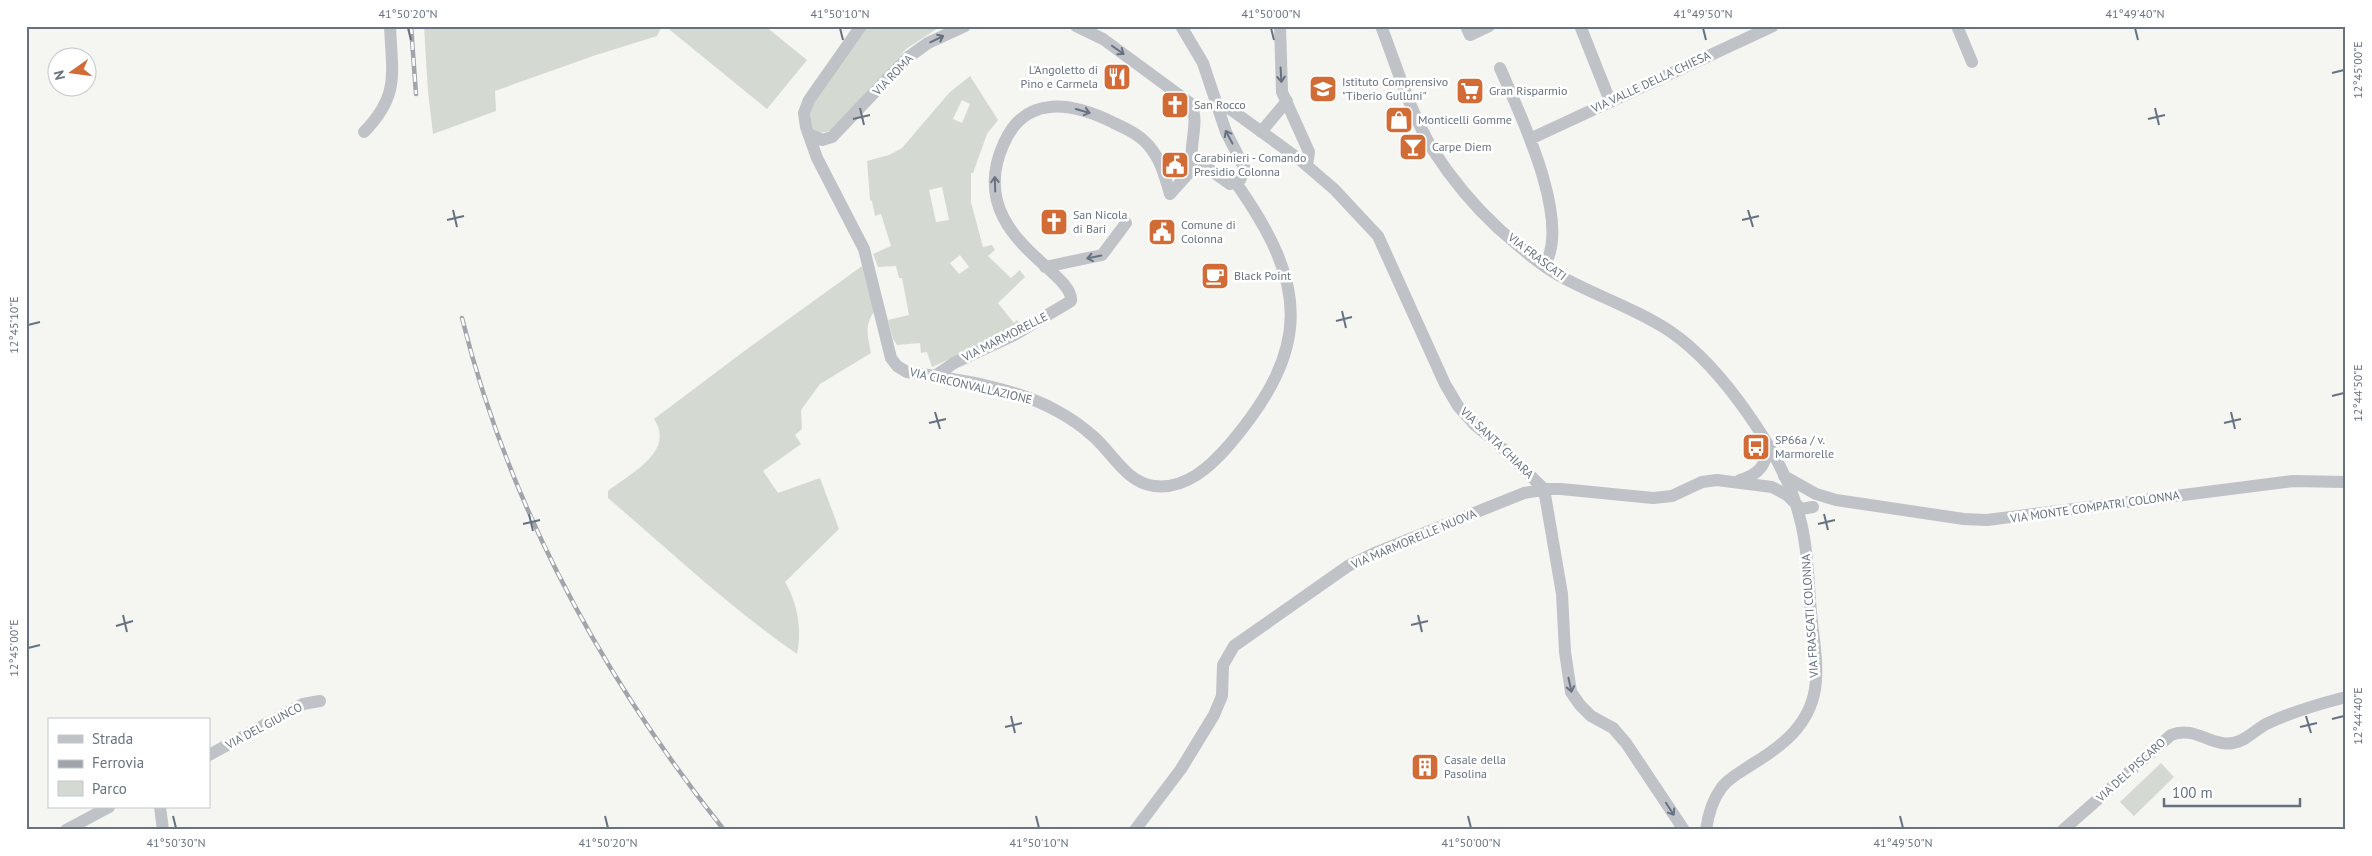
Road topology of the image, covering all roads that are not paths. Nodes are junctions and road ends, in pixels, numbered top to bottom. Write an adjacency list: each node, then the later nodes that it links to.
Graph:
1 (390, 26): 18 (street)
2 (861, 26): 20 (street)
3 (965, 26): 20 (street, VIA ROMA, one-way to 3)
4 (1076, 26): 22 (street, one-way to 22)
5 (1182, 26): 17 (street)
6 (1280, 26): 15 (street, one-way to 15)
7 (1381, 26): 26 (street, VIA FRASCATI)
8 (1466, 26): 9 (street)
9 (1489, 26)
10 (1773, 26): 16 (street, VIA VALLE DELLA CHIESA)
11 (1957, 26): 13 (street)
12 (1581, 28): 16 (street)
13 (1972, 62)
14 (1500, 68): 21 (street)
15 (1287, 101): 19 (street); 23 (street)
16 (1610, 101): 21 (street, VIA VALLE DELLA CHIESA)
17 (1218, 108): 19 (street, VIA SANTA CHIARA); 24 (street, one-way to 17)
18 (364, 132)
19 (1261, 132): 23 (street, VIA SANTA CHIARA)
20 (808, 133): 28 (street, VIA CIRCONVALLAZIONE)
21 (1530, 139): 26 (street)
22 (1195, 166): 24 (street); 27 (street, one-way to 22)
23 (1307, 166): 34 (street, VIA SANTA CHIARA)
24 (1238, 182): 28 (street, VIA CIRCONVALLAZIONE)
25 (1126, 223): 27 (street, one-way to 27)
26 (1544, 266): 29 (street, VIA FRASCATI)
27 (1045, 267): 28 (street, VIA MARMORELLE)
28 (935, 376)
29 (1759, 429): 30 (street, VIA FRASCATI); 32 (street, VIA MARMORELLE NUOVA)
30 (1773, 453): 31 (street, VIA FRASCATI COLONNA)
31 (1784, 476): 35 (street); 36 (street, VIA FRASCATI COLONNA)
32 (1735, 481): 34 (street, VIA MARMORELLE NUOVA); 36 (street, VIA MARMORELLE NUOVA)
33 (2346, 482): 37 (street, VIA MONTE COMPATRI COLONNA)
34 (1544, 489): 47 (street, VIA MARMORELLE NUOVA); 48 (street, VIA SANTA CHIARA, one-way to 48)
35 (1809, 491): 36 (street); 37 (street)
36 (1795, 502): 38 (street, VIA MARMORELLE NUOVA); 39 (street, VIA FRASCATI COLONNA)
37 (1845, 502): 38 (street)
38 (1813, 507): 39 (street)
39 (1804, 538): 49 (street, VIA FRASCATI COLONNA)
40 (2346, 697): 50 (street, VIA DEL PISCARO)
41 (320, 701): 42 (street, VIA DEL GIUNCO)
42 (210, 754)
43 (107, 808): 45 (street)
44 (160, 808): 46 (street)
45 (66, 830)
46 (163, 830)
47 (1134, 830)
48 (1684, 830)
49 (1706, 830)
50 (2063, 830)

